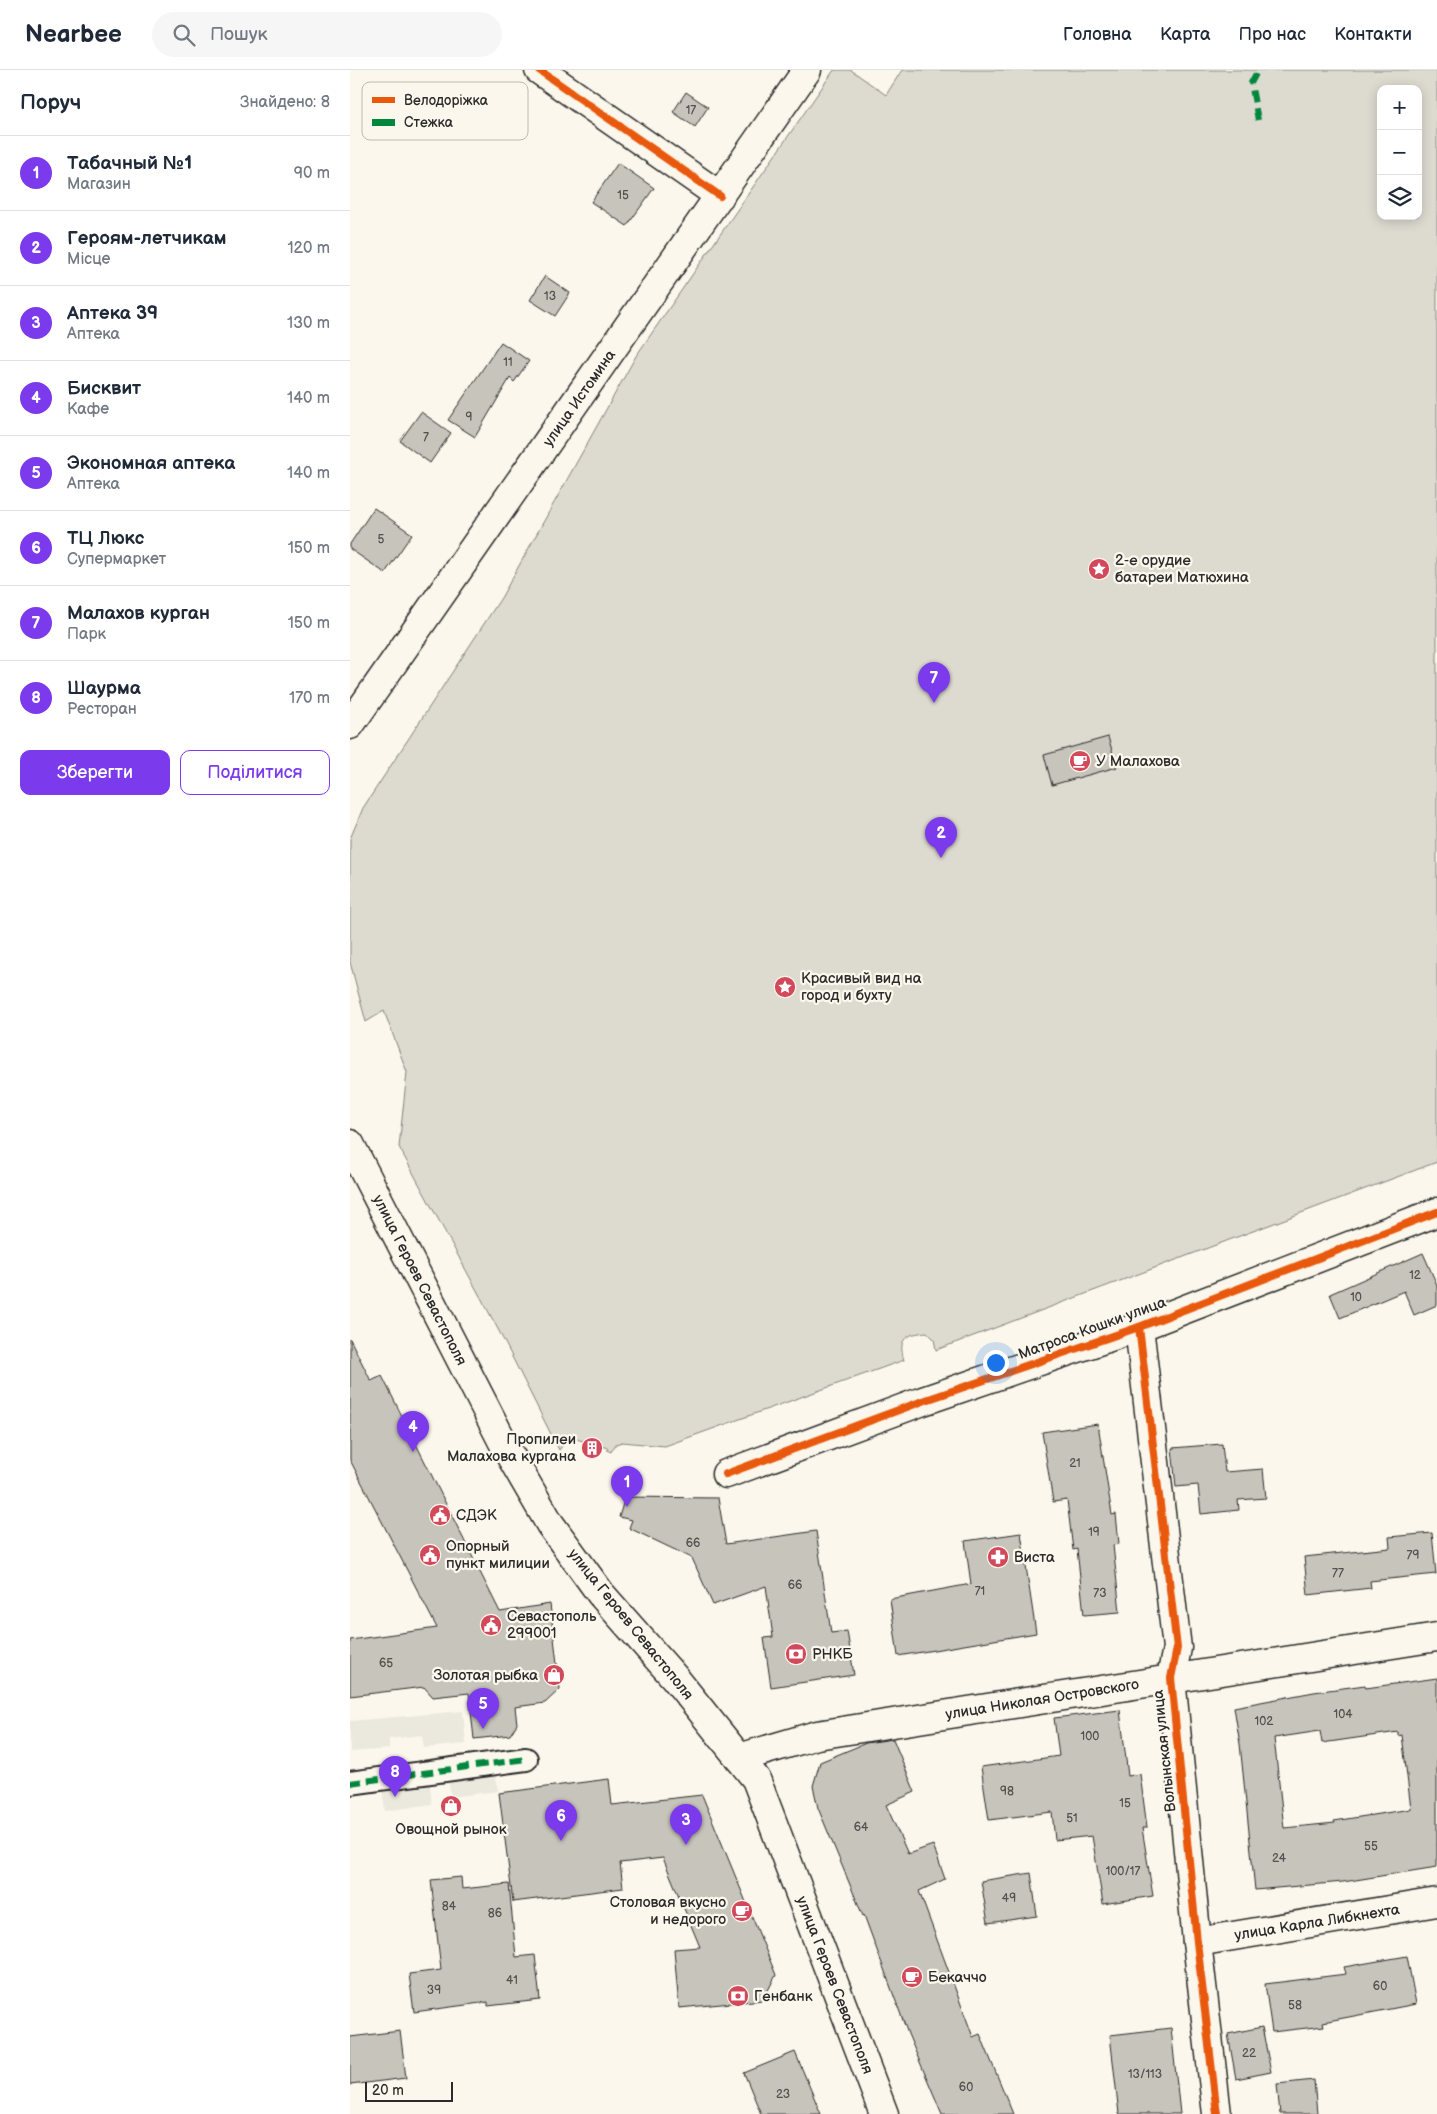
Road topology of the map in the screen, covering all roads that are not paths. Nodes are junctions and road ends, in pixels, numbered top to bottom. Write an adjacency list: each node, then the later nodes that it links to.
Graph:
1 (539, 70): 3 (main road)
2 (807, 70): 3 (main road, улица Истомина)
3 (720, 196): 4 (main road, улица Истомина)
4 (350, 725)
5 (350, 1144): 11 (main road, улица Героев Севастополя)
6 (1437, 1212): 7 (main road, Матроса Кошки улица)
7 (1139, 1327): 8 (main road, Матроса Кошки улица); 10 (main road, Волынская улица)
8 (726, 1474)
9 (1437, 1637): 10 (main road, улица Николая Островского)
10 (1171, 1678): 11 (main road, улица Николая Островского); 15 (main road, Волынская улица)
11 (739, 1758): 16 (main road, улица Героев Севастополя)
12 (526, 1759): 13 (street)
13 (350, 1783)
14 (1437, 1902): 15 (main road, улица Карла Либкнехта)
15 (1197, 1942): 17 (main road, Волынская улица)
16 (884, 2114)
17 (1217, 2114)

